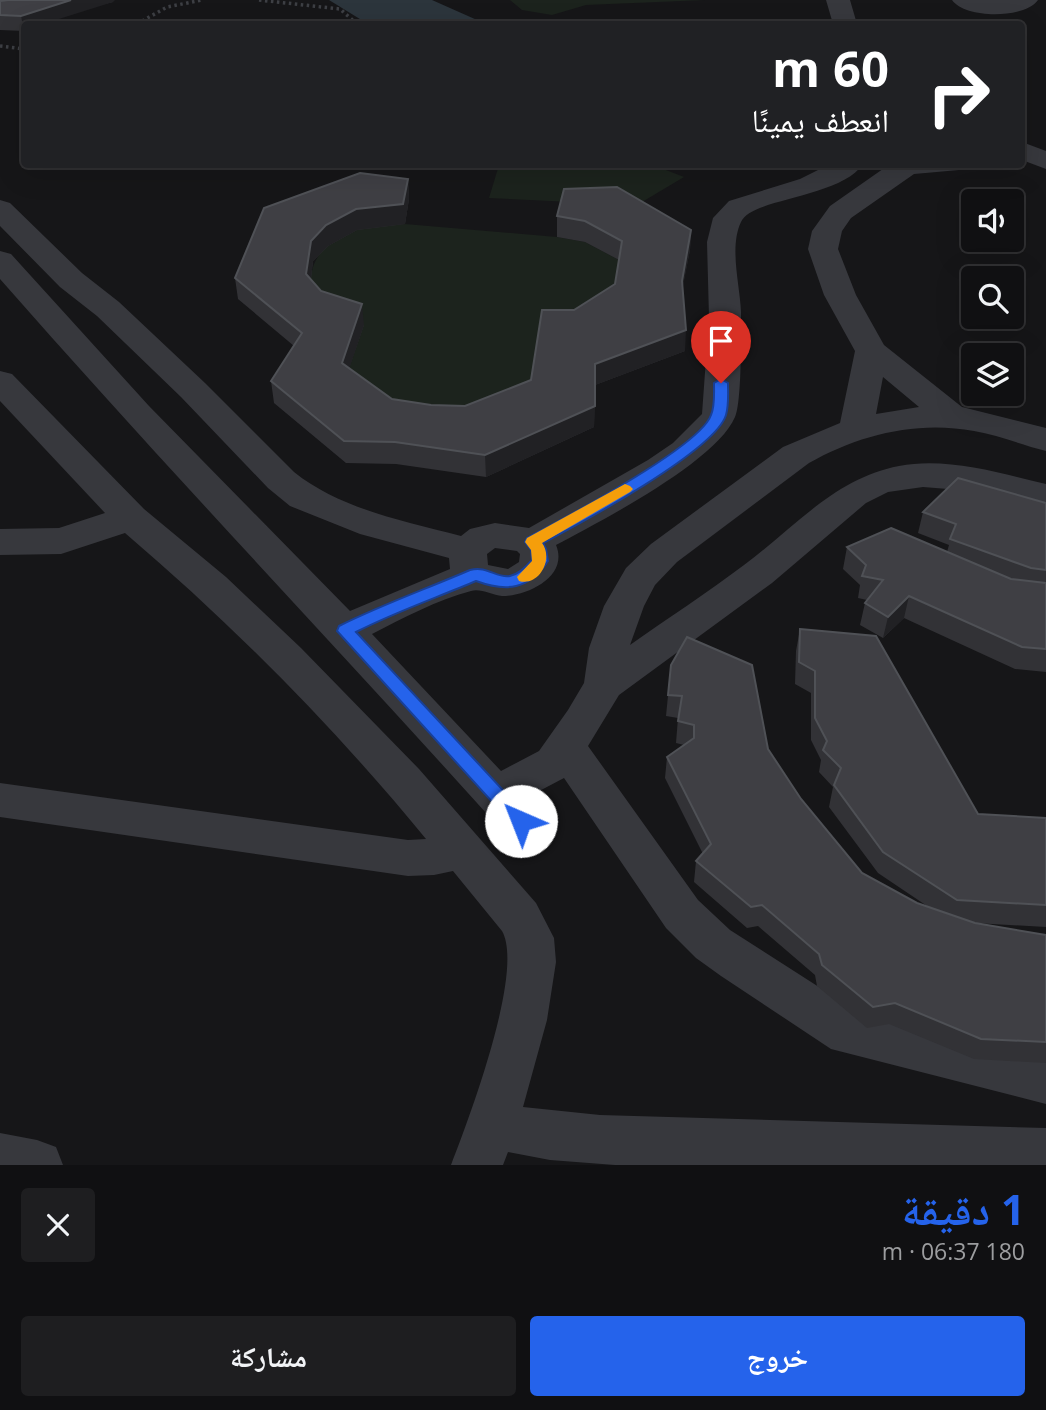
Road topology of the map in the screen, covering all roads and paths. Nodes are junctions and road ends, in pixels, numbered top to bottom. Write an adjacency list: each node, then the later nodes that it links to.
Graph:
1 (202, 0): 6 (path)
2 (260, 0): 7 (path)
3 (838, 0): 8 (street)
4 (964, 0): 5 (street)
5 (1026, 0)
6 (142, 21)
7 (354, 21)
8 (844, 21)
9 (0, 46): 10 (path)
10 (21, 49)
11 (1025, 151): 12 (street)
12 (1046, 161): 13 (street)
13 (1025, 162)
14 (843, 168): 26 (street)
15 (906, 168): 18 (street)
16 (0, 209): 26 (street)
17 (0, 260): 27 (street)
18 (871, 351): 20 (street); 21 (street)
19 (0, 381): 24 (street)
20 (952, 417): 21 (street); 22 (street)
21 (856, 429): 28 (street)
22 (1046, 440)
23 (1046, 496): 28 (street)
24 (131, 518): 25 (street); 31 (street)
25 (0, 542)
26 (473, 562): 27 (street)
27 (345, 631): 29 (street)
28 (604, 684): 29 (street)
29 (565, 746): 32 (street)
30 (0, 800): 31 (street)
31 (463, 850): 33 (street)
32 (1046, 1081)
33 (484, 1145): 34 (street)
34 (1046, 1153)
35 (0, 1157): 36 (street)
36 (37, 1165)

